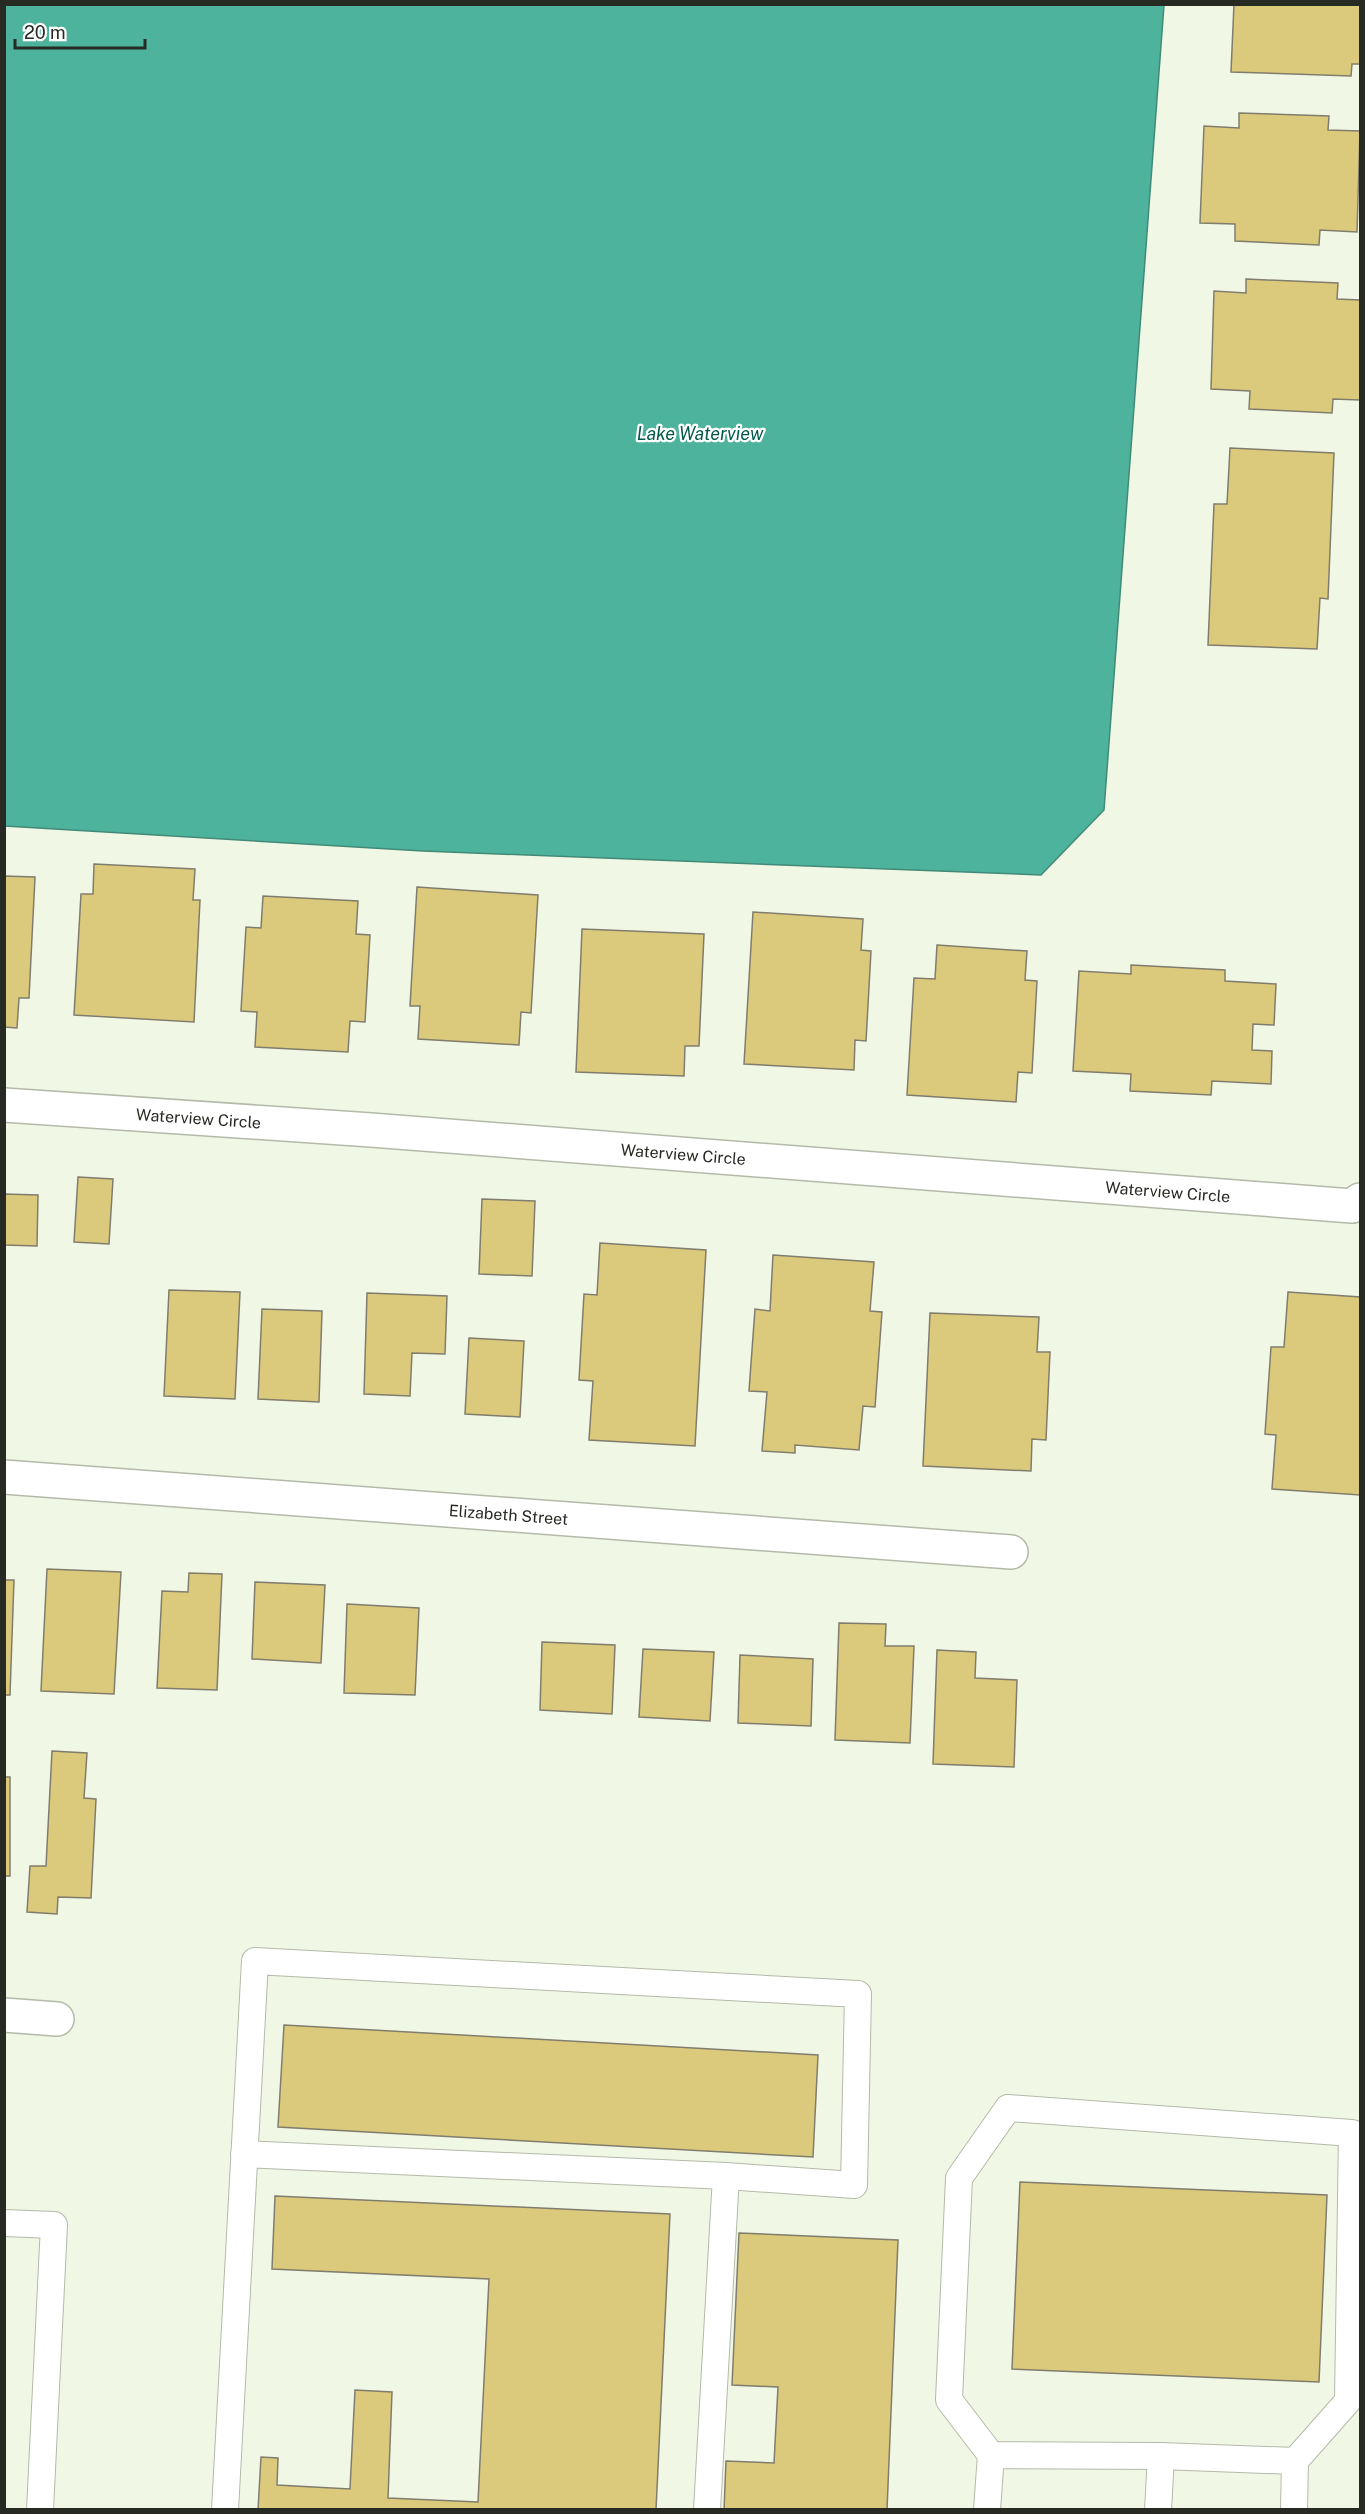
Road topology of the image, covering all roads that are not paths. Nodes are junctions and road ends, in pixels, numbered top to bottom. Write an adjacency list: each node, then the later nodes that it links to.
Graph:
1 (4, 1105): 2 (street, Waterview Circle)
2 (1360, 1200)
3 (4, 1477): 4 (street, Elizabeth Street)
4 (1011, 1551)
5 (4, 2015): 6 (street)
6 (57, 2019)
7 (244, 2154): 8 (lane); 8 (lane); 14 (lane)
8 (726, 2176): 15 (lane)
9 (4, 2223): 13 (lane)
10 (991, 2455): 11 (lane); 12 (lane); 16 (lane)
11 (1161, 2456): 12 (lane); 17 (lane)
12 (1294, 2461): 18 (lane)
13 (40, 2510)
14 (225, 2510)
15 (707, 2510)
16 (987, 2510)
17 (1158, 2510)
18 (1294, 2510)

